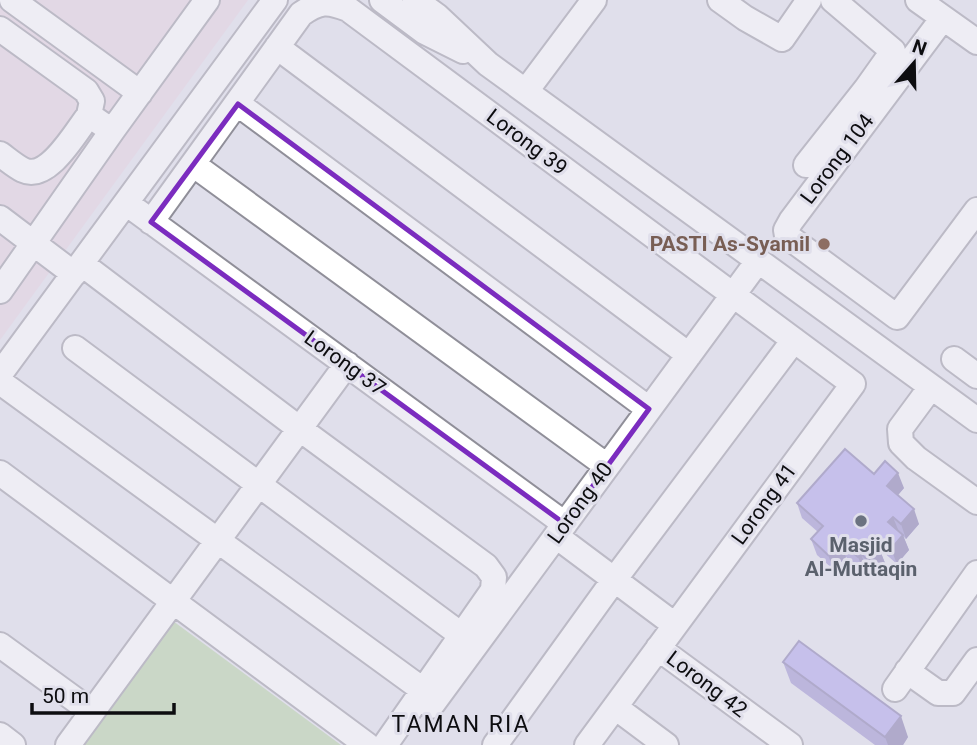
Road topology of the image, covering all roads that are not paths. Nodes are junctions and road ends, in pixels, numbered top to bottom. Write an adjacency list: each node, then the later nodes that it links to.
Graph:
1 (12, 0): 16 (street)
2 (207, 0): 16 (street)
3 (275, 0): 23 (street)
4 (382, 0): 14 (street)
5 (415, 0): 14 (street)
6 (594, 0): 15 (street)
7 (720, 0): 8 (street)
8 (809, 0)
9 (833, 0): 21 (street)
10 (936, 7): 12 (street); 24 (street, Lorong 104)
11 (0, 29): 18 (street)
12 (977, 42)
13 (277, 47): 17 (street); 31 (street, Lorong 39); 34 (street)
14 (488, 64): 15 (street)
15 (526, 92): 28 (street)
16 (140, 93): 19 (street)
17 (237, 104): 22 (street); 41 (street)
18 (89, 115): 19 (street); 20 (street)
19 (112, 131): 27 (street)
20 (0, 154)
21 (806, 164)
22 (194, 165): 26 (street); 44 (street)
23 (126, 203): 26 (street, Lorong 37); 29 (street)
24 (977, 210)
25 (0, 218): 27 (street)
26 (152, 222): 36 (street, Lorong 37)
27 (34, 244): 29 (street); 30 (street)
28 (758, 261): 31 (street, Lorong 40); 40 (street)
29 (78, 269): 37 (street); 43 (street)
30 (0, 291)
31 (733, 295): 32 (street, Lorong 41); 34 (street, Lorong 40)
32 (794, 340): 51 (street); 53 (street, Lorong 41)
33 (75, 348): 46 (street)
34 (689, 355): 41 (street, Lorong 40)
35 (954, 359): 38 (street)
36 (347, 364): 43 (street); 48 (street, Lorong 37)
37 (0, 374)
38 (977, 376)
39 (0, 382): 49 (street)
40 (931, 387): 42 (street); 47 (street)
41 (649, 409): 44 (street, Lorong 40)
42 (977, 420)
43 (300, 429): 46 (street); 54 (street)
44 (607, 466): 48 (street, Lorong 40)
45 (0, 473): 52 (street)
46 (259, 484): 49 (street); 54 (street)
47 (977, 502)
48 (560, 530): 51 (street, Lorong 37); 66 (street, Lorong 40)
49 (218, 540): 52 (street); 58 (street)
50 (977, 573): 57 (street)
51 (614, 580): 53 (street, Lorong 37); 67 (street)
52 (173, 601): 60 (street); 64 (street)
53 (675, 625): 56 (street, Lorong 41)
54 (460, 634): 58 (street)
55 (0, 645): 60 (street)
56 (658, 648): 59 (street, Lorong 41); 70 (street, Lorong 42)
57 (977, 660)
58 (423, 690): 65 (street)
59 (615, 707): 68 (street, Lorong 41); 69 (street)
60 (92, 712): 63 (street)
61 (0, 735): 62 (street)
62 (13, 745)
63 (68, 745)
64 (368, 745)
65 (385, 745)
66 (402, 745)
67 (495, 745)
68 (587, 745)
69 (666, 745)
70 (790, 745)

